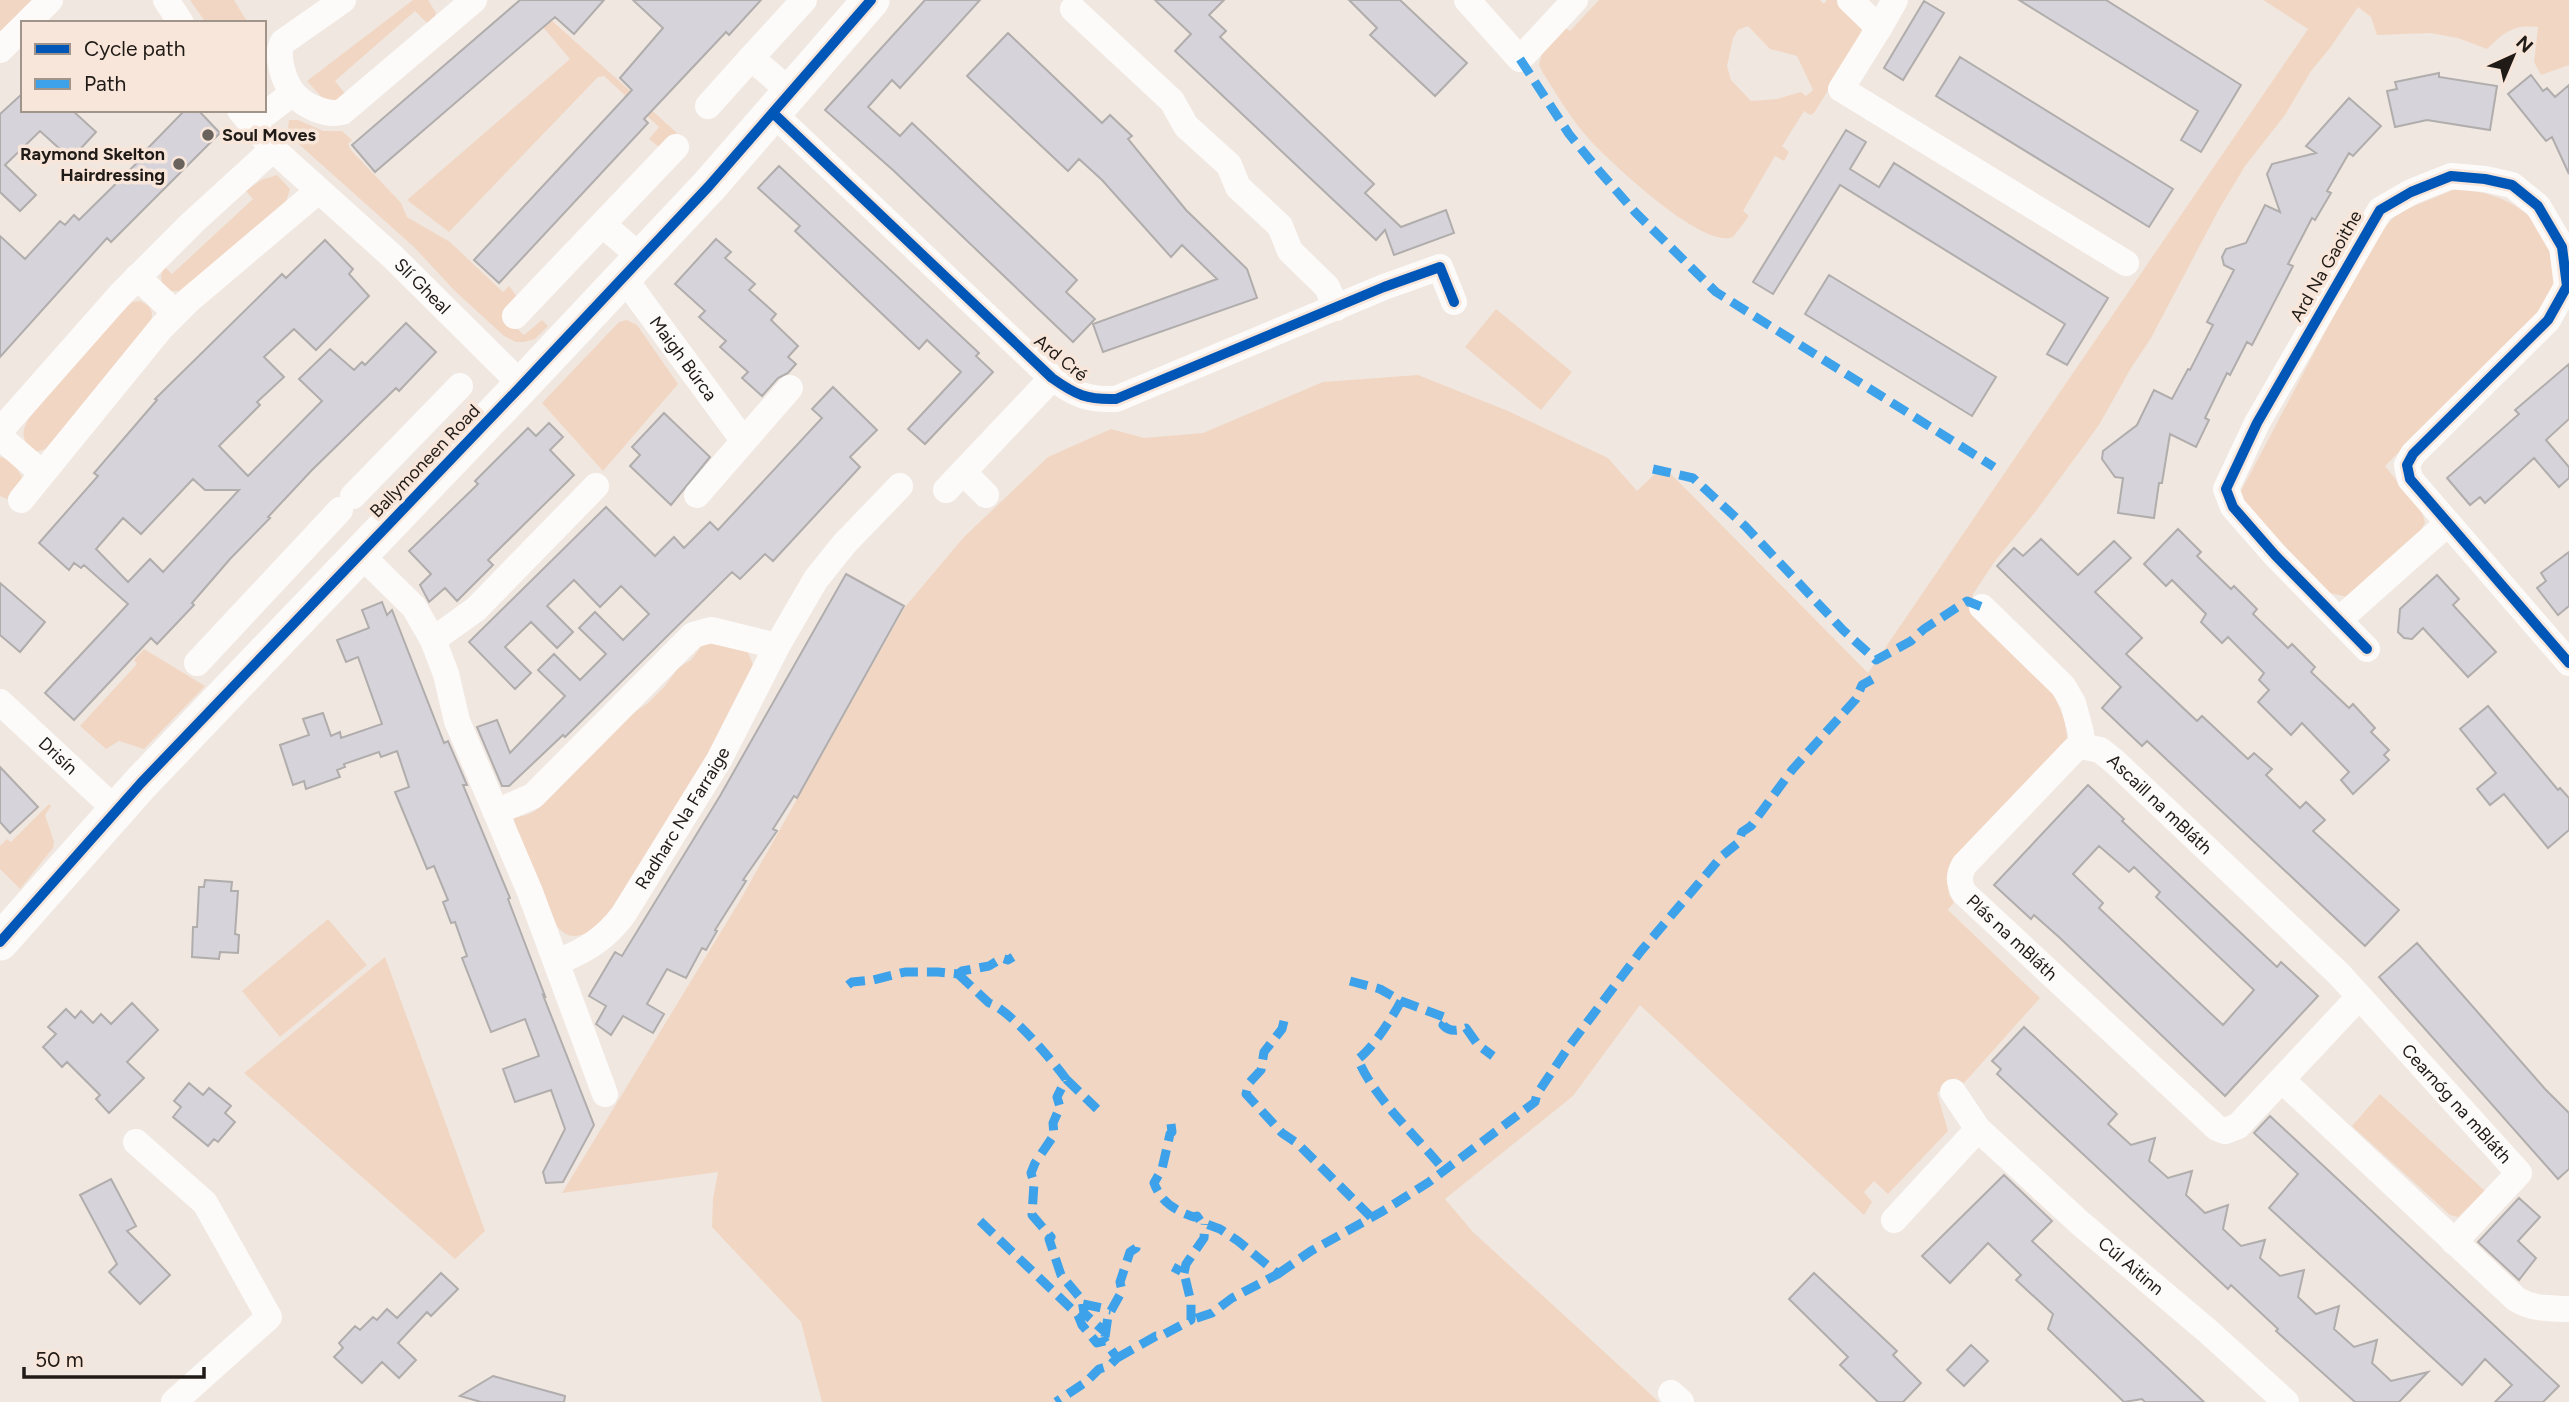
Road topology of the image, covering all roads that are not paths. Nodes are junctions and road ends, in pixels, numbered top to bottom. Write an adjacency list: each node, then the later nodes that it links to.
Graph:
1 (50, 0): 12 (street)
2 (166, 0): 13 (street)
3 (343, 0): 18 (street)
4 (804, 0): 17 (street)
5 (871, 0): 19 (street, Ballymoneen Road)
6 (1467, 0): 7 (street)
7 (1575, 0)
8 (1850, 0): 14 (street)
9 (1895, 0): 14 (street)
10 (457, 5): 18 (street)
11 (1073, 9): 31 (street)
12 (29, 21)
13 (180, 21)
14 (1880, 27): 27 (street)
15 (21, 29): 16 (street)
16 (0, 50)
17 (751, 58): 19 (street, Ard Cré); 20 (street)
18 (293, 93): 21 (street, Slí Gheal)
19 (782, 103): 28 (street, Ballymoneen Road); 34 (street, Ard Cré)
20 (708, 106)
21 (266, 107)
22 (246, 117): 24 (street, Slí Gheal)
23 (676, 147): 26 (street)
24 (273, 149): 25 (street, Slí Gheal); 29 (street)
25 (318, 191): 32 (street); 35 (street, Slí Gheal)
26 (603, 225): 28 (street); 33 (street)
27 (2126, 263)
28 (633, 268): 35 (street, Ballymoneen Road); 40 (street, Maigh Búrca)
29 (137, 277): 32 (street); 38 (street)
30 (1454, 302): 31 (street, Ard Cré)
31 (1336, 308): 34 (street, Ard Cré)
32 (176, 313): 42 (street)
33 (515, 316)
34 (1052, 378): 47 (street, Ard Cré)
35 (522, 385): 45 (street, Ballymoneen Road)
36 (460, 386): 41 (street)
37 (790, 388): 40 (street)
38 (0, 431)
39 (0, 437): 42 (street)
40 (743, 440): 46 (street)
41 (384, 462): 45 (street); 51 (street)
42 (42, 473): 48 (street)
43 (596, 486): 55 (street)
44 (900, 486): 56 (street, Radharc Na Farraige)
45 (418, 494): 50 (street, Ballymoneen Road)
46 (697, 495)
47 (986, 495)
48 (21, 500)
49 (2448, 523): 54 (street); 54 (street, Ard Na Gaoithe); 59 (street, Ard Na Gaoithe)
50 (360, 554): 53 (street, Ballymoneen Road); 55 (street)
51 (266, 590): 53 (street); 58 (street)
52 (1982, 607): 61 (street)
53 (297, 619): 62 (street, Ballymoneen Road)
54 (2339, 620): 57 (street, Ard Na Gaoithe)
55 (433, 640): 63 (street)
56 (777, 646): 63 (street); 65 (street, Radharc Na Farraige)
57 (2367, 649)
58 (197, 663)
59 (2569, 663)
60 (0, 702): 62 (street, Drisín)
61 (2081, 746): 66 (street, Ascaill na mBláth); 67 (street, Plás na mBláth)
62 (116, 810): 64 (street, Ballymoneen Road)
63 (496, 812): 65 (street)
64 (0, 942)
65 (557, 962): 69 (street)
66 (2359, 997): 67 (street); 73 (street, Cearnóg na mBláth)
67 (2282, 1080): 73 (street)
68 (1953, 1092): 70 (street, Cúl Aitinn)
69 (605, 1094)
70 (1978, 1129): 72 (street); 76 (street, Cúl Aitinn)
71 (136, 1142): 75 (street)
72 (1894, 1220)
73 (2454, 1242): 74 (street)
74 (2569, 1309)
75 (174, 1402)
76 (2286, 1402)

